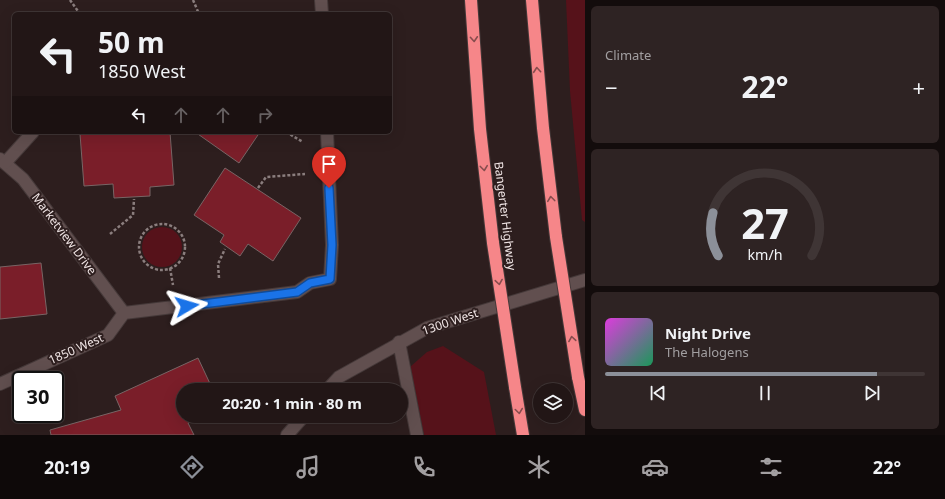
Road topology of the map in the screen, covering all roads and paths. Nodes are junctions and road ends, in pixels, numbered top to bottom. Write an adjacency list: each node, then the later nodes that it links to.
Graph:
1 (70, 0): 6 (path)
2 (195, 0): 7 (path)
3 (321, 0): 8 (street)
4 (471, 0): 31 (highway, Bangerter Highway, one-way to 31, bridge)
5 (532, 0): 27 (highway, one-way to 5, bridge)
6 (79, 12)
7 (198, 12)
8 (322, 12)
9 (31, 134): 13 (street)
10 (289, 134): 12 (path)
11 (327, 134): 23 (street)
12 (303, 142)
13 (2, 161): 23 (street, Marketview Drive)
14 (305, 174): 15 (path)
15 (258, 188)
16 (134, 199): 17 (path)
17 (110, 234)
18 (225, 249): 20 (path)
19 (170, 268): 19 (path); 22 (path)
20 (220, 278)
21 (585, 280): 24 (street, 1300 West)
22 (173, 285)
23 (124, 313): 26 (street, 1850 West)
24 (399, 342): 25 (street, 1300 West); 30 (street)
25 (333, 383)
26 (0, 384)
27 (585, 410)
28 (298, 423): 29 (street)
29 (287, 435)
30 (417, 435)
31 (523, 435)

